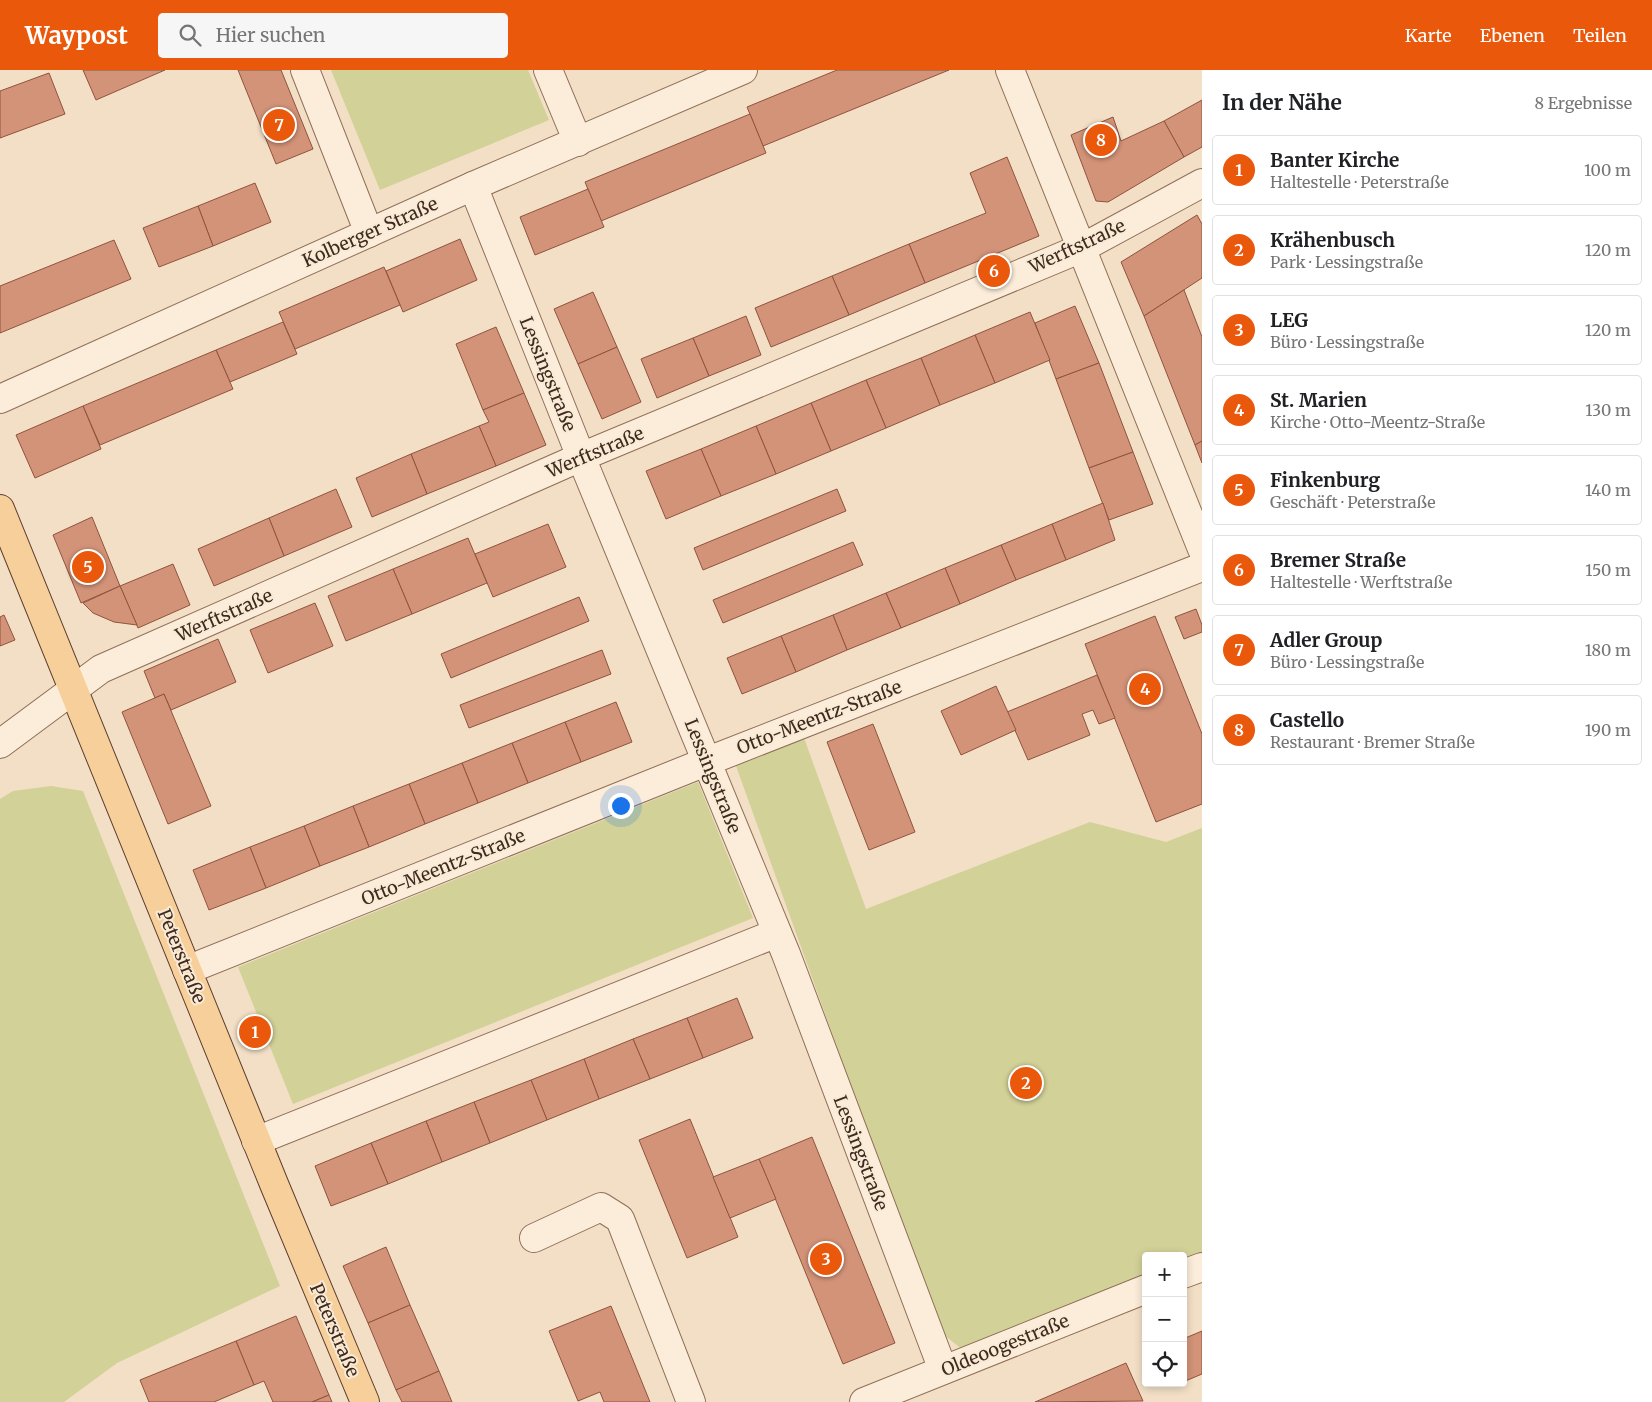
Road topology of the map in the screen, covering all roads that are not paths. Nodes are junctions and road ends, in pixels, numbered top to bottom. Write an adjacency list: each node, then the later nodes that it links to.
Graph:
1 (305, 70): 8 (street)
2 (548, 70): 5 (street)
3 (743, 70): 5 (street, Kolberger Straße)
4 (1010, 70): 9 (street)
5 (578, 142): 7 (street, Kolberger Straße)
6 (1202, 183): 9 (street, Werftstraße)
7 (473, 186): 8 (street, Kolberger Straße); 11 (street, Lessingstraße)
8 (369, 233): 10 (street, Kolberger Straße)
9 (1082, 248): 11 (street, Werftstraße); 13 (street)
10 (0, 399)
11 (581, 457): 15 (street, Werftstraße); 17 (street, Lessingstraße)
12 (0, 509): 15 (main road, Peterstraße)
13 (1202, 549)
14 (1202, 567): 17 (street, Otto-Meentz-Straße)
15 (72, 689): 16 (street, Werftstraße); 19 (main road, Peterstraße)
16 (0, 744)
17 (708, 761): 18 (street, Lessingstraße); 19 (street, Otto-Meentz-Straße)
18 (777, 933): 20 (street); 25 (street, Lessingstraße)
19 (187, 970): 20 (main road, Peterstraße)
20 (256, 1141): 26 (main road, Peterstraße)
21 (534, 1238): 27 (street)
22 (1202, 1267): 23 (street)
23 (1187, 1273)
24 (1142, 1291): 25 (street, Oldeoogestraße)
25 (943, 1370): 28 (street, Oldeoogestraße)
26 (365, 1402)
27 (691, 1402)
28 (864, 1402)

